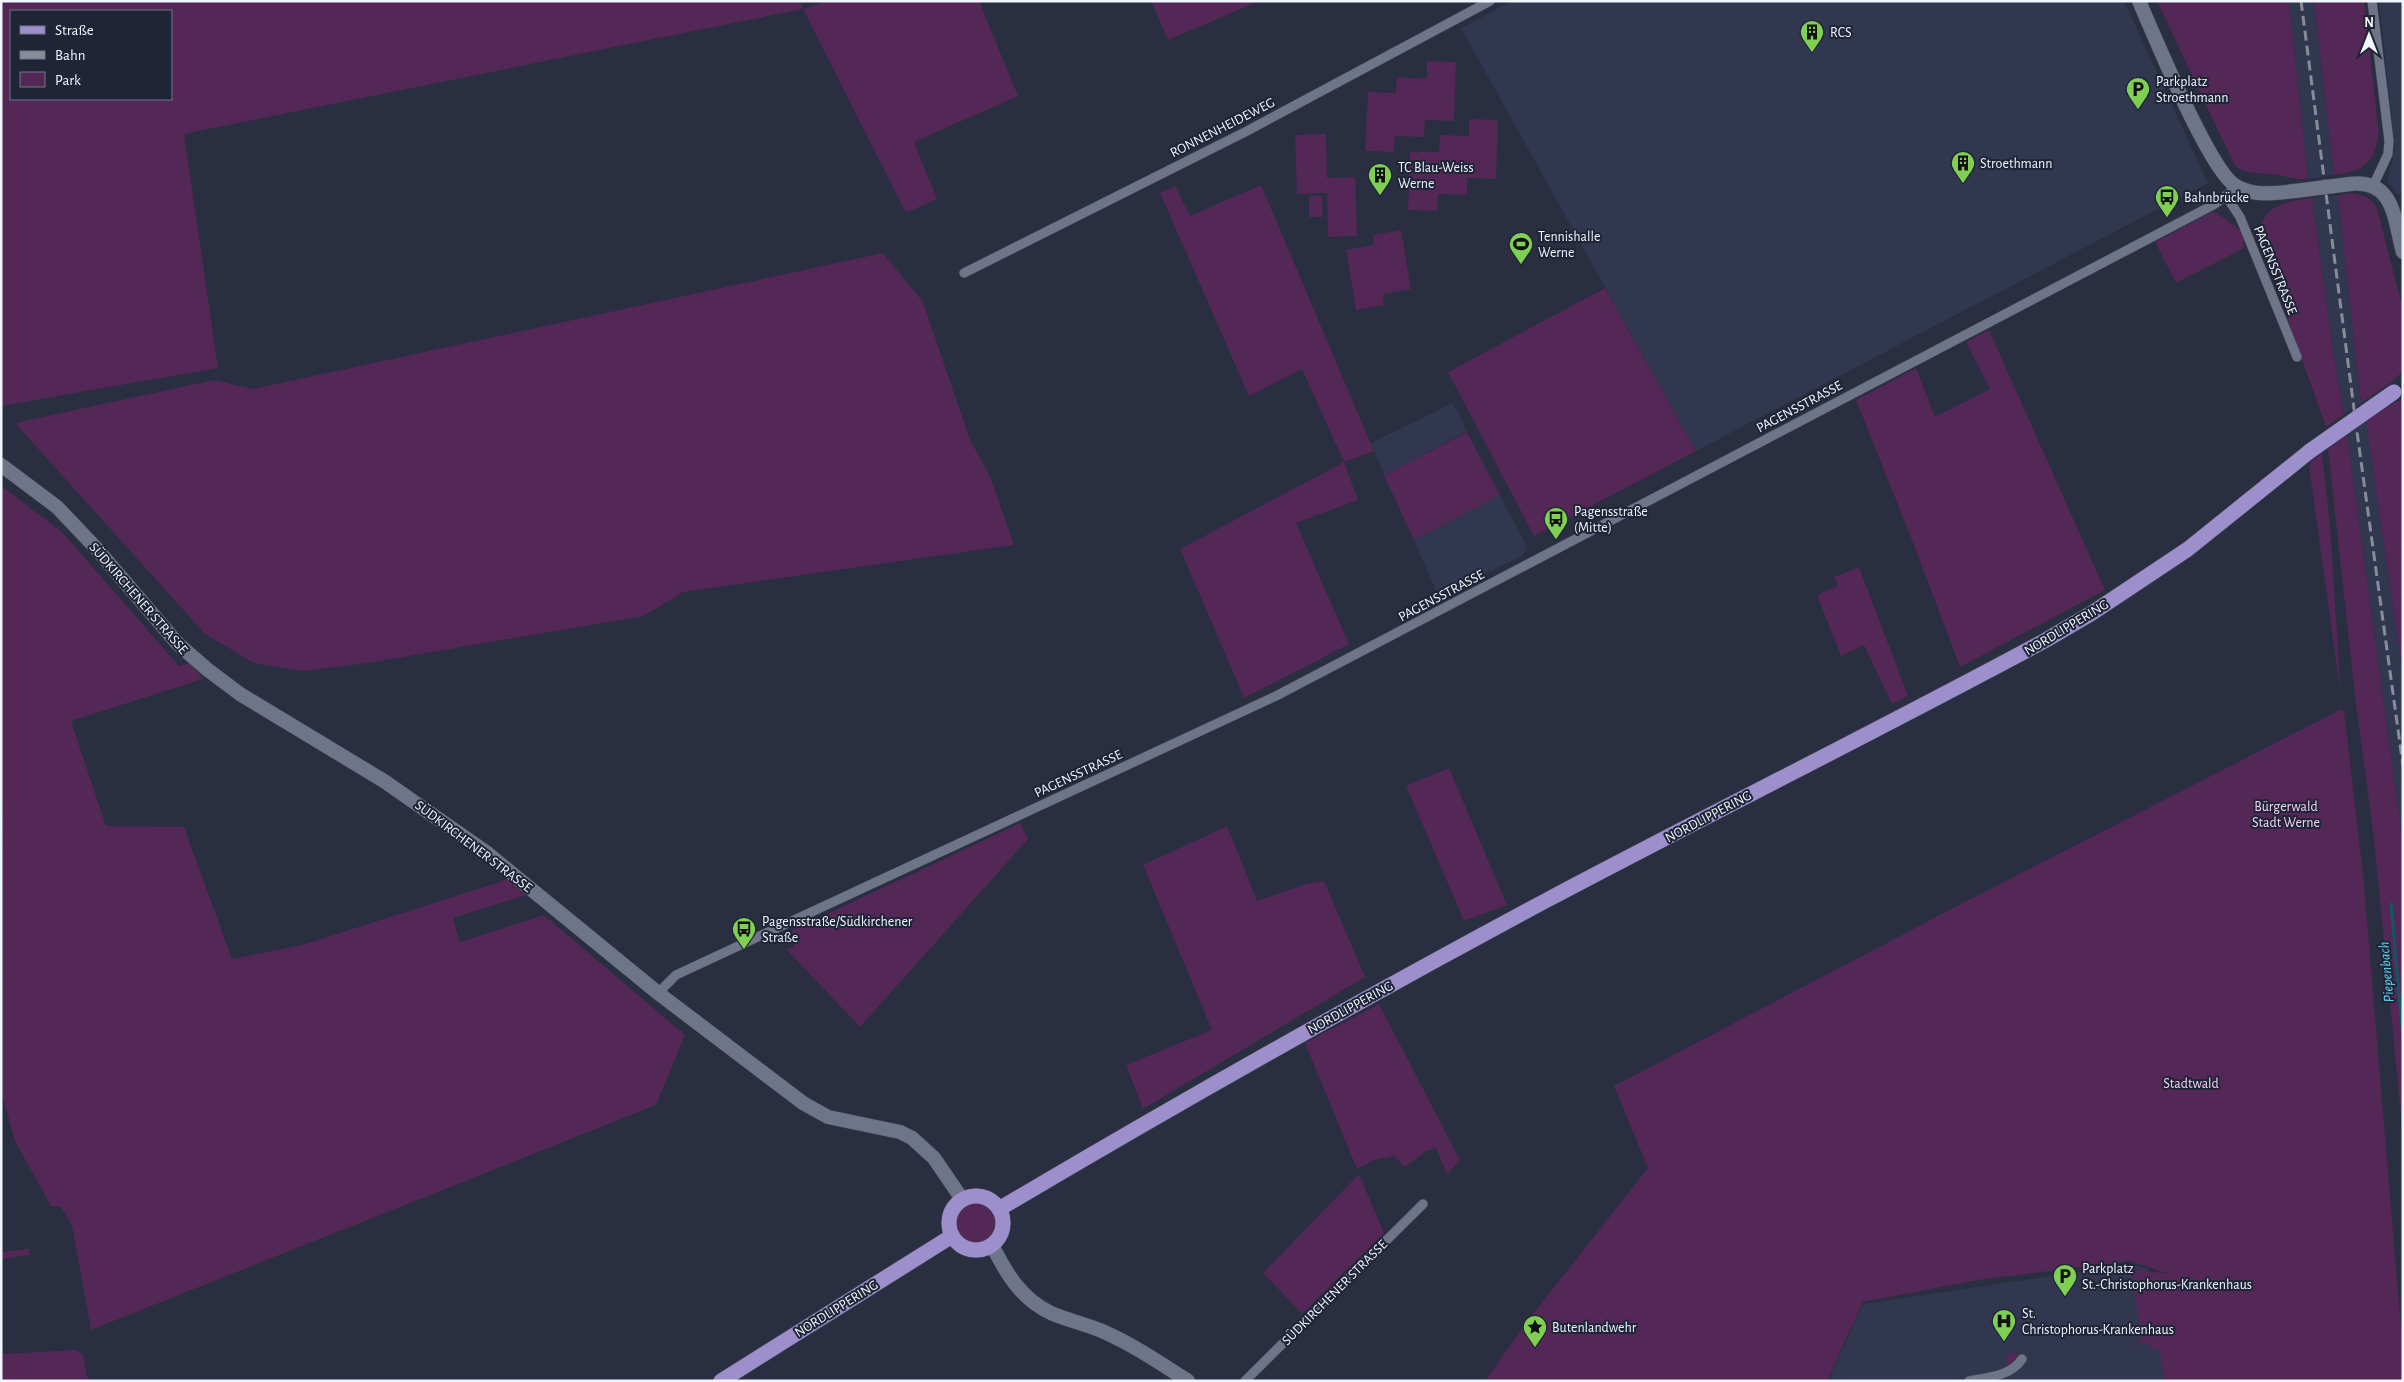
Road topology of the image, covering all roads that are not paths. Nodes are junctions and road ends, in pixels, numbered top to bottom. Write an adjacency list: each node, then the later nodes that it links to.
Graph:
1 (1490, 1): 7 (street, RONNENHEIDEWEG)
2 (2139, 1): 5 (street)
3 (2372, 1): 4 (street)
4 (2373, 186): 5 (street, bridge); 6 (street)
5 (2231, 191): 8 (street, PAGENSSTRASSE); 11 (street, PAGENSSTRASSE)
6 (2403, 252)
7 (964, 273)
8 (2297, 357)
9 (2400, 388): 14 (main road, NORDLIPPERING, bridge)
10 (1, 464): 11 (street, SÜDKIRCHENER STRASSE)
11 (658, 993): 12 (street, SÜDKIRCHENER STRASSE)
12 (962, 1199): 14 (main road); 15 (main road)
13 (1424, 1204): 20 (street, SÜDKIRCHENER STRASSE)
14 (999, 1209): 16 (main road)
15 (952, 1236): 16 (main road); 18 (main road, NORDLIPPERING)
16 (992, 1245): 19 (street)
17 (2022, 1359): 21 (street)
18 (721, 1381)
19 (1188, 1381)
20 (1245, 1381)
21 (1970, 1381)

